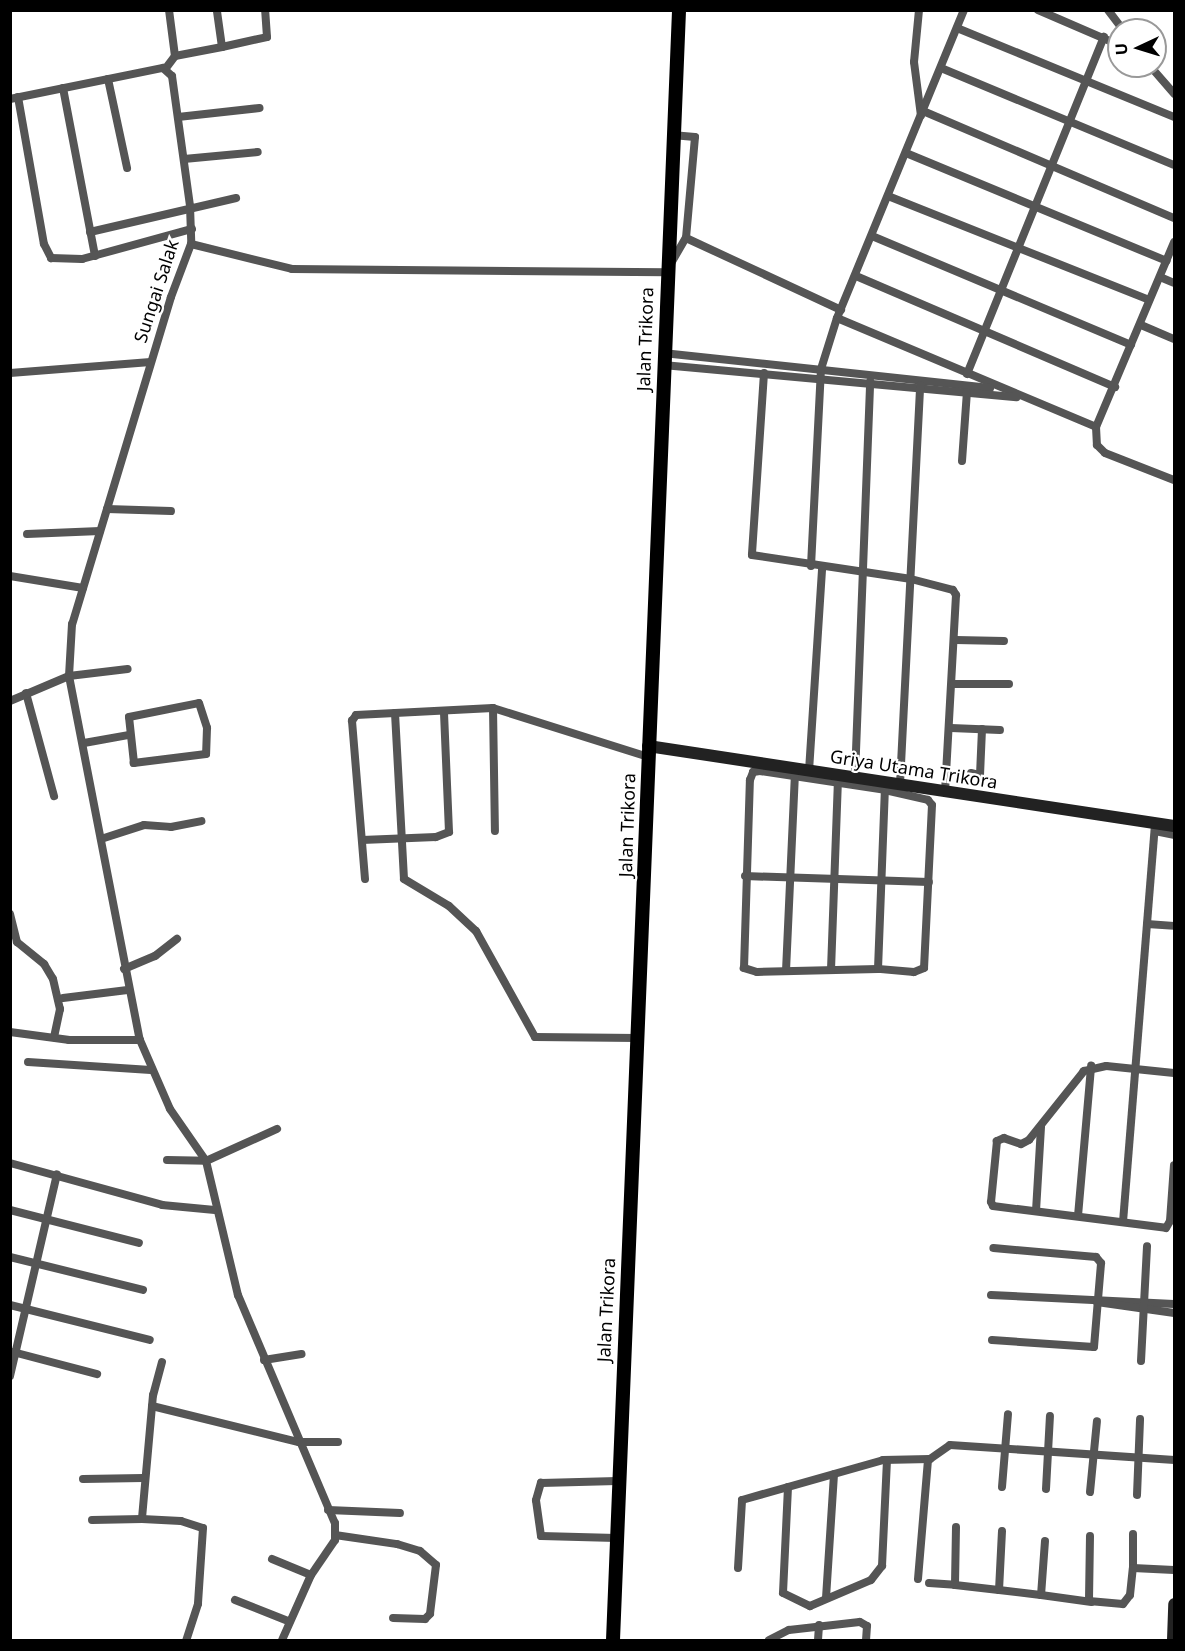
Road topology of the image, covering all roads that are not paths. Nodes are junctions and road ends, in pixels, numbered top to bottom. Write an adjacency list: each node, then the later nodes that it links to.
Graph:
1 (169, 10): 12 (street)
2 (217, 10): 11 (street)
3 (265, 10): 11 (street)
4 (679, 10): 26 (main road, Jalan Trikora)
5 (919, 10): 22 (street)
6 (964, 10): 8 (street)
7 (1038, 10): 9 (street)
8 (957, 28): 14 (street); 17 (street)
9 (1104, 37): 10 (street); 17 (street)
10 (1107, 39)
11 (222, 48): 12 (street)
12 (175, 56): 13 (street)
13 (166, 68): 16 (street); 23 (street, Sungai Salak)
14 (941, 68): 22 (street); 25 (street)
15 (1160, 78): 19 (street)
16 (108, 79): 18 (street); 32 (street)
17 (1087, 81): 24 (street); 25 (street)
18 (63, 88): 20 (street); 39 (street)
19 (1174, 94)
20 (14, 98): 45 (street)
21 (260, 108): 23 (street)
22 (922, 113): 28 (street); 30 (street)
23 (178, 117): 29 (street, Sungai Salak)
24 (1174, 117)
25 (1070, 121): 30 (street); 31 (street)
26 (672, 135): 41 (street); 47 (main road, Jalan Trikora)
27 (258, 152): 29 (street)
28 (906, 153): 33 (street); 36 (street)
29 (184, 159): 35 (street, Sungai Salak)
30 (1053, 165): 36 (street); 37 (street)
31 (1174, 165)
32 (127, 168)
33 (888, 196): 40 (street); 44 (street)
34 (236, 198): 35 (street)
35 (190, 206): 38 (street, Sungai Salak); 39 (street)
36 (1036, 207): 44 (street); 46 (street)
37 (1174, 218)
38 (192, 229): 43 (street, Sungai Salak); 45 (street)
39 (90, 232): 45 (street)
40 (872, 236): 48 (street); 51 (street)
41 (686, 238): 47 (street); 53 (street)
42 (1174, 242): 46 (street)
43 (191, 244): 47 (street); 59 (street, Sungai Salak)
44 (1020, 248): 51 (street); 52 (street)
45 (94, 256)
46 (1167, 261): 49 (street)
47 (666, 272): 58 (main road, Jalan Trikora)
48 (856, 276): 53 (street); 55 (street)
49 (1160, 277): 50 (street); 52 (street)
50 (1174, 283)
51 (1003, 290): 55 (street); 57 (street)
52 (1149, 300): 54 (street)
53 (839, 314): 60 (street); 63 (street)
54 (1140, 325): 56 (street); 57 (street)
55 (986, 333): 63 (street); 66 (street)
56 (1174, 339)
57 (1131, 345): 66 (street)
58 (663, 359): 60 (street); 61 (street); 99 (main road, Jalan Trikora)
59 (151, 362): 62 (street); 73 (street, Sungai Salak)
60 (820, 372): 61 (street); 64 (street); 67 (street); 77 (street)
61 (764, 373): 77 (street)
62 (10, 374)
63 (967, 374): 67 (street)
64 (870, 381): 65 (street); 79 (street)
65 (920, 386): 68 (street); 81 (street)
66 (1115, 387): 70 (street)
67 (1009, 391): 69 (street)
68 (967, 392): 69 (street); 71 (street)
69 (1029, 398): 70 (street)
70 (1096, 428): 72 (street)
71 (962, 461)
72 (1174, 480)
73 (107, 508): 74 (street); 75 (street, Sungai Salak)
74 (171, 511)
75 (100, 531): 76 (street); 82 (street, Sungai Salak)
76 (27, 534)
77 (811, 566): 78 (street)
78 (822, 568): 79 (street); 100 (street)
79 (864, 572): 81 (street); 103 (street)
80 (10, 576): 82 (street)
81 (911, 579): 83 (street); 105 (street)
82 (83, 588): 86 (street, Sungai Salak)
83 (956, 640): 84 (street); 87 (street)
84 (1004, 641)
85 (128, 669): 86 (street)
86 (69, 676): 89 (street); 98 (street, Sungai Salak)
87 (954, 684): 88 (street); 94 (street)
88 (1008, 684)
89 (26, 693): 90 (street); 108 (street)
90 (10, 700)
91 (492, 708): 92 (street); 99 (street); 112 (street)
92 (444, 711): 93 (street); 115 (street)
93 (395, 713): 115 (street); 116 (street)
94 (951, 728): 95 (street); 107 (street)
95 (982, 729): 96 (street); 101 (street)
96 (1000, 730)
97 (129, 735): 97 (street); 98 (street)
98 (84, 743): 114 (street, Sungai Salak)
99 (648, 752): 100 (street, Griya Utama Trikora); 135 (main road, Jalan Trikora)
100 (809, 771): 104 (street, Griya Utama Trikora)
101 (971, 773)
102 (795, 775): 104 (street); 117 (street); 118 (street)
103 (855, 777): 104 (street, Griya Utama Trikora); 105 (street, Griya Utama Trikora)
104 (838, 779): 106 (street); 120 (street)
105 (900, 784): 107 (street, Griya Utama Trikora)
106 (885, 790): 121 (street); 122 (street)
107 (945, 791): 111 (street, Griya Utama Trikora)
108 (54, 796)
109 (201, 821): 114 (street)
110 (1174, 826): 111 (street, Griya Utama Trikora)
111 (1155, 827): 113 (street); 124 (street)
112 (495, 831)
113 (1174, 835)
114 (101, 838): 127 (street, Sungai Salak)
115 (401, 838): 116 (street); 135 (street)
116 (362, 840): 119 (street)
117 (745, 876): 118 (street); 130 (street)
118 (790, 877): 120 (street); 130 (street)
119 (365, 879)
120 (835, 879): 121 (street); 129 (street)
121 (882, 880): 122 (street); 128 (street)
122 (929, 882): 128 (street)
123 (10, 914): 134 (street)
124 (1147, 924): 125 (street); 139 (street)
125 (1174, 926)
126 (177, 939): 127 (street)
127 (124, 969): 131 (street, Sungai Salak)
128 (878, 969): 129 (street)
129 (831, 970): 130 (street)
130 (786, 971)
131 (128, 990): 132 (street); 136 (street, Sungai Salak)
132 (63, 998)
133 (10, 1032): 134 (street)
134 (54, 1037): 136 (street)
135 (637, 1038): 194 (main road, Jalan Trikora)
136 (141, 1040): 140 (street, Sungai Salak)
137 (28, 1062): 140 (street)
138 (1091, 1066): 139 (street); 142 (street); 152 (street)
139 (1136, 1069): 141 (street); 154 (street)
140 (151, 1070): 145 (street, Sungai Salak)
141 (1174, 1073)
142 (1041, 1126): 151 (street); 151 (street)
143 (277, 1129): 145 (street)
144 (167, 1160): 145 (street)
145 (206, 1161): 150 (street)
146 (10, 1163): 148 (street)
147 (1174, 1165): 154 (street)
148 (57, 1174): 150 (street); 153 (street)
149 (10, 1210): 153 (street)
150 (215, 1210): 172 (street)
151 (1036, 1211): 152 (street)
152 (1078, 1216): 154 (street)
153 (46, 1219): 155 (street); 159 (street)
154 (1123, 1222)
155 (139, 1243)
156 (1147, 1246): 165 (street)
157 (993, 1248): 162 (street)
158 (10, 1257): 159 (street)
159 (34, 1263): 160 (street); 166 (street)
160 (143, 1290)
161 (991, 1295): 162 (street)
162 (1099, 1302): 165 (street); 169 (street)
163 (1174, 1304): 165 (street)
164 (10, 1305): 166 (street)
165 (1144, 1306): 167 (street); 173 (street)
166 (25, 1309): 168 (street); 170 (street)
167 (1174, 1313)
168 (150, 1340)
169 (992, 1340)
170 (13, 1352): 175 (street); 176 (street)
171 (302, 1354): 172 (street)
172 (264, 1360): 182 (street)
173 (1141, 1361)
174 (162, 1362): 177 (street)
175 (97, 1374)
176 (10, 1376)
177 (152, 1406): 182 (street); 192 (street)
178 (1008, 1414): 184 (street)
179 (1050, 1416): 185 (street)
180 (1140, 1419): 187 (street)
181 (1096, 1421): 186 (street)
182 (299, 1442): 183 (street); 200 (street)
183 (338, 1442)
184 (1006, 1448): 185 (street); 188 (street); 196 (street)
185 (1047, 1451): 186 (street); 197 (street)
186 (1093, 1455): 187 (street); 198 (street)
187 (1137, 1458): 190 (street); 199 (street)
188 (928, 1459): 189 (street); 216 (street)
189 (887, 1460): 191 (street); 221 (street)
190 (1174, 1460)
191 (834, 1474): 195 (street); 221 (street)
192 (143, 1478): 193 (street); 202 (street)
193 (83, 1479)
194 (617, 1481): 209 (main road, Jalan Trikora); 209 (street)
195 (788, 1487): 212 (street); 221 (street)
196 (1002, 1488)
197 (1046, 1489)
198 (1090, 1492)
199 (1137, 1496)
200 (328, 1510): 201 (street); 207 (street)
201 (400, 1513)
202 (141, 1519): 203 (street); 229 (street)
203 (92, 1520)
204 (956, 1527): 218 (street)
205 (1002, 1531): 219 (street)
206 (1133, 1534): 213 (street)
207 (335, 1535): 215 (street); 225 (street)
208 (1090, 1536): 223 (street)
209 (616, 1538): 231 (main road, Jalan Trikora)
210 (1045, 1541): 220 (street)
211 (272, 1559): 215 (street)
212 (738, 1568)
213 (1133, 1569): 214 (street); 223 (street)
214 (1174, 1570)
215 (311, 1575): 226 (street)
216 (918, 1579)
217 (929, 1583): 218 (street)
218 (955, 1585): 219 (street)
219 (999, 1590): 220 (street)
220 (1041, 1595): 223 (street)
221 (826, 1598)
222 (235, 1600): 226 (street)
223 (1092, 1602)
224 (1174, 1605): 234 (street)
225 (393, 1618)
226 (288, 1622): 230 (street)
227 (819, 1625): 228 (street); 232 (street); 233 (street)
228 (772, 1639)
229 (186, 1641)
230 (282, 1641)
231 (613, 1641)
232 (818, 1641)
233 (867, 1641)
234 (1173, 1641)

